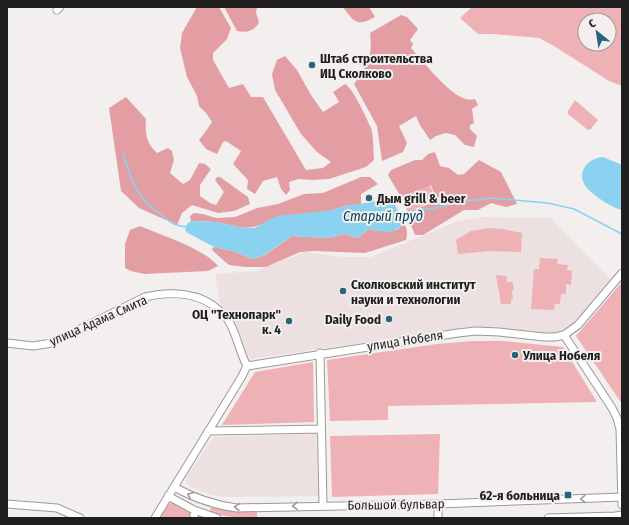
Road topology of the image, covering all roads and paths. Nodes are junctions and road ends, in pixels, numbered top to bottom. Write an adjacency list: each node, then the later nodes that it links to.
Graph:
1 (622, 273): 2 (street)
2 (564, 335): 4 (street, улица Нобеля); 10 (street)
3 (7, 343): 5 (street, улица Адама Смита)
4 (320, 353): 5 (street, улица Нобеля); 6 (street)
5 (246, 366): 7 (street)
6 (321, 429): 7 (street); 14 (street)
7 (208, 431): 8 (street)
8 (174, 487): 9 (street); 14 (street, Большой бульвар, one-way to 8)
9 (168, 496): 15 (street); 18 (street)
10 (622, 497): 12 (street, Большой бульвар, one-way to 12); 13 (street)
11 (7, 504): 17 (street)
12 (438, 504): 14 (street, Большой бульвар); 21 (street)
13 (622, 505)
14 (323, 506)
15 (194, 510): 19 (street); 20 (street)
16 (622, 515): 22 (street)
17 (80, 518)
18 (155, 518)
19 (194, 518)
20 (217, 518)
21 (438, 518)
22 (548, 518)

